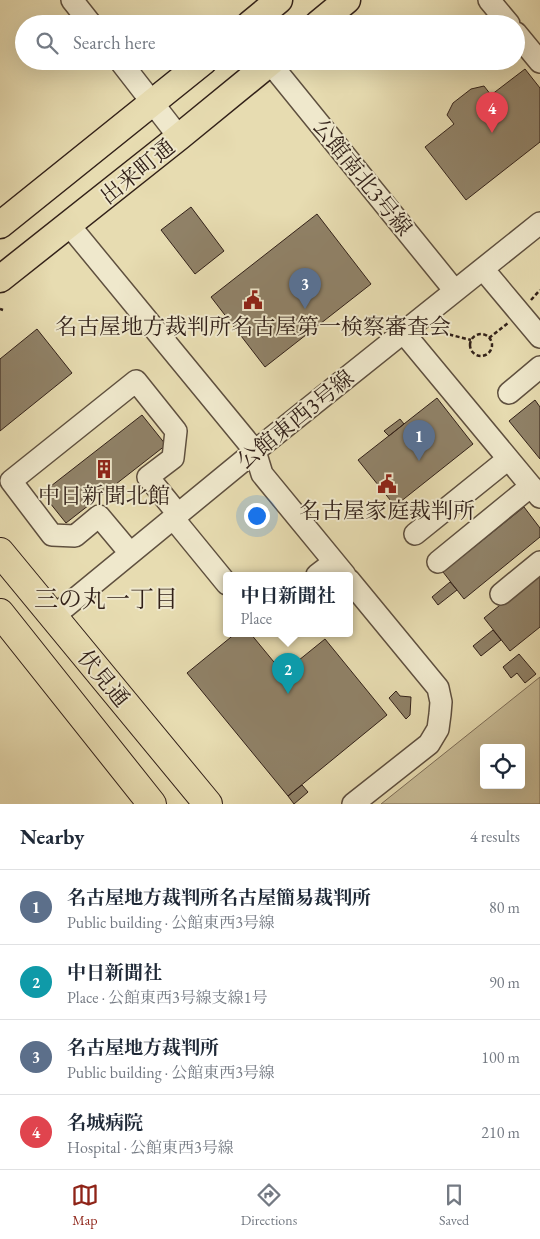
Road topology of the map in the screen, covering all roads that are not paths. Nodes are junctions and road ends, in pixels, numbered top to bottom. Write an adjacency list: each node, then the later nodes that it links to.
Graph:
1 (72, 0): 5 (street)
2 (279, 0): 6 (main road)
3 (347, 0): 7 (main road)
4 (489, 0): 8 (street)
5 (84, 15)
6 (261, 15)
7 (329, 15)
8 (502, 15)
9 (525, 42): 10 (street)
10 (538, 55)
11 (127, 70): 15 (street)
12 (193, 70): 15 (main road, 出来町通)
13 (261, 70): 16 (main road, 出来町通)
14 (277, 70): 22 (street, 公館南北3号線)
15 (153, 103): 16 (street); 18 (main road, 出来町通)
16 (179, 138): 19 (main road, 出来町通)
17 (540, 223): 20 (street, 公館東西3号線)
18 (0, 224)
19 (69, 225): 21 (main road, 出来町通); 27 (street)
20 (483, 269): 22 (street, 公館東西3号線); 24 (street)
21 (0, 279)
22 (455, 290): 23 (street, 公館東西3号線)
23 (403, 332): 27 (street, 公館東西3号線); 28 (street)
24 (540, 337)
25 (540, 367): 26 (street)
26 (509, 393)
27 (255, 451): 30 (street, 公館東西3号線); 36 (street)
28 (508, 459): 29 (street); 31 (street)
29 (535, 492): 34 (street)
30 (175, 516): 33 (street, 公館東西3号線); 33 (street); 37 (street)
31 (415, 534)
32 (0, 552): 41 (highway, 伏見通)
33 (130, 553): 41 (street, 公館東西3号線)
34 (438, 562)
35 (540, 562): 39 (street)
36 (340, 569)
37 (223, 579)
38 (353, 585): 46 (street)
39 (501, 594)
40 (0, 613): 43 (highway, 伏見通)
41 (53, 616): 42 (highway, 伏見通)
42 (75, 644): 44 (highway); 45 (highway, 伏見通)
43 (152, 804)
44 (183, 804)
45 (208, 804)
46 (353, 804)

